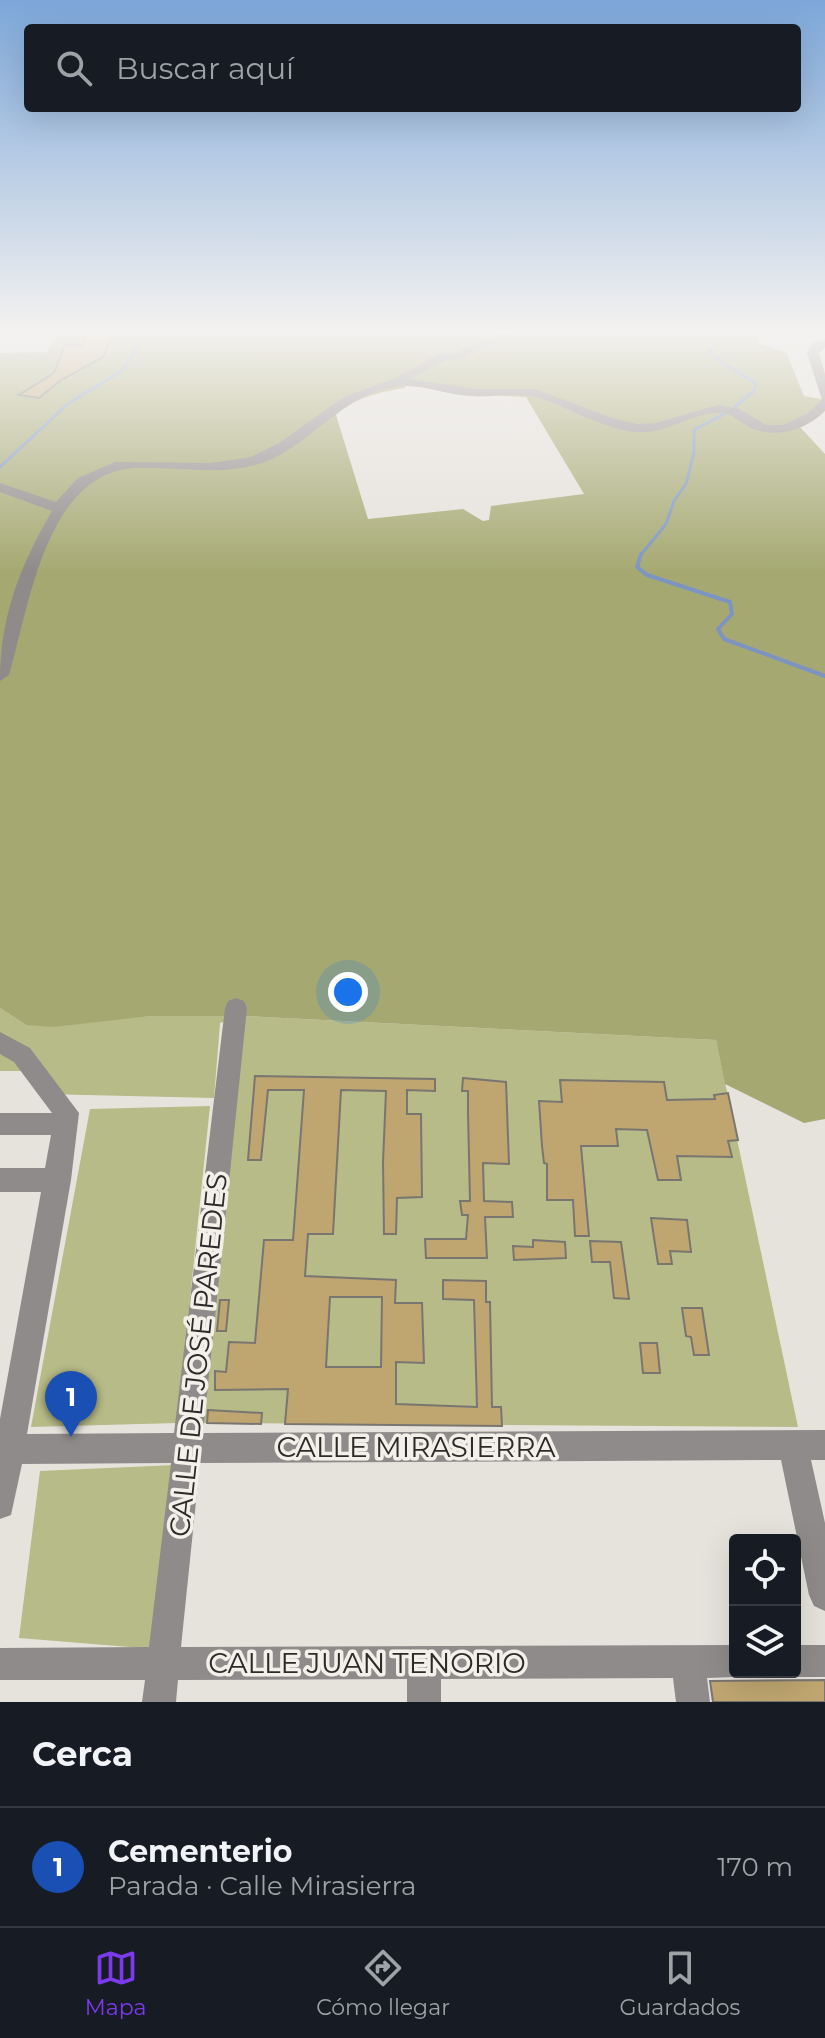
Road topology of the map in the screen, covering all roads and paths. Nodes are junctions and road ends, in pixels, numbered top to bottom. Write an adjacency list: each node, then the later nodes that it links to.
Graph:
1 (332, 413): 7 (street)
2 (583, 413): 3 (street)
3 (705, 413)
4 (739, 413): 5 (street)
5 (816, 413)
6 (0, 487): 7 (street)
7 (58, 508): 8 (street)
8 (0, 675)
9 (236, 1008): 17 (street, CALLE DE JOSÉ PAREDES)
10 (0, 1042): 12 (street)
11 (0, 1124): 12 (street)
12 (65, 1124): 14 (street)
13 (0, 1180): 14 (street)
14 (58, 1180): 18 (street)
15 (793, 1445): 16 (street, CALLE MIRASIERRA); 17 (street, CALLE MIRASIERRA); 20 (street)
16 (825, 1445)
17 (187, 1448): 18 (street, CALLE MIRASIERRA); 25 (street, CALLE DE JOSÉ PAREDES)
18 (7, 1449): 19 (street)
19 (0, 1504)
20 (825, 1595)
21 (729, 1661): 24 (street, CALLE JUAN TENORIO)
22 (801, 1661): 23 (street)
23 (825, 1661)
24 (688, 1662): 26 (street, CALLE JUAN TENORIO); 30 (street)
25 (163, 1663): 26 (street, CALLE JUAN TENORIO); 27 (street, CALLE JUAN TENORIO); 28 (street, CALLE DE JOSÉ PAREDES)
26 (424, 1663): 29 (street)
27 (0, 1664)
28 (159, 1702)
29 (424, 1702)
30 (693, 1702)

